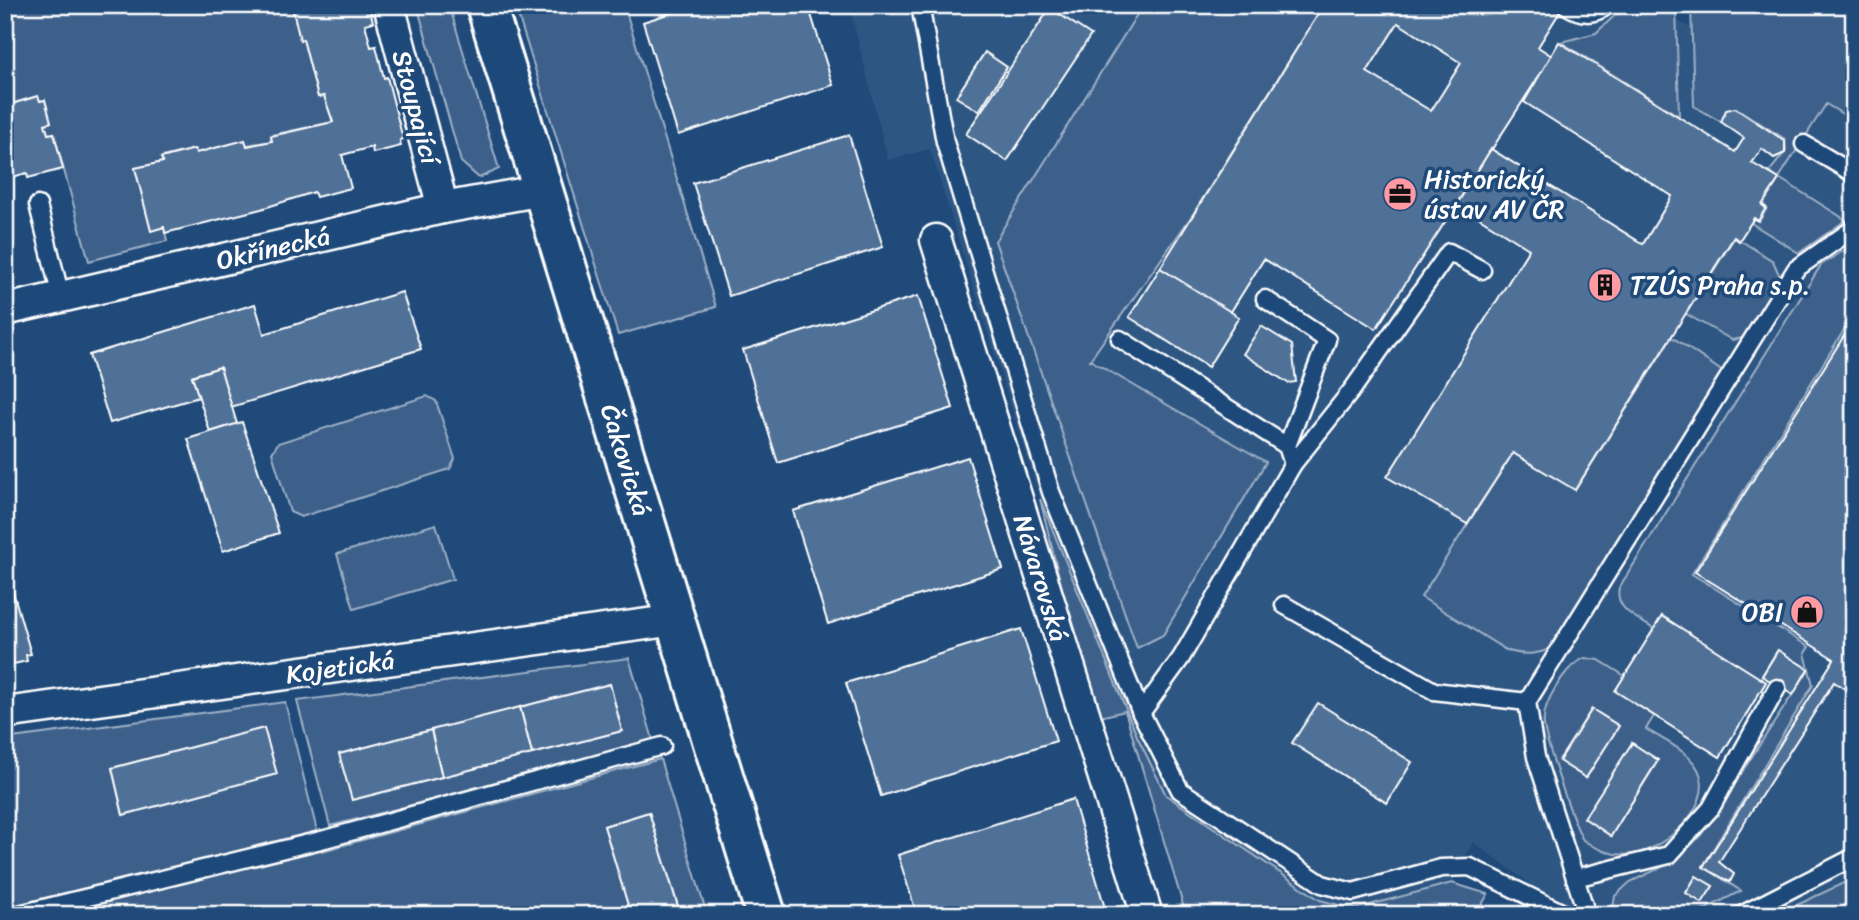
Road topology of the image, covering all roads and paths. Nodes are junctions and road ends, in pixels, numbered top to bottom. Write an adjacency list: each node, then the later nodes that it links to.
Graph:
1 (389, 5): 10 (street, Stoupající)
2 (486, 5): 8 (main road, Čakovická)
3 (920, 5): 25 (lane)
4 (1566, 5): 5 (lane)
5 (1608, 5)
6 (1804, 144): 7 (lane)
7 (1854, 174)
8 (543, 190): 10 (street, Okřínecká); 21 (main road, Čakovická)
9 (37, 205): 14 (lane)
10 (443, 208): 14 (street, Okřínecká)
11 (1854, 228): 23 (lane)
12 (936, 240): 31 (street, Návarovská)
13 (1482, 270): 19 (lane)
14 (61, 298): 16 (street, Okřínecká)
15 (1265, 299): 18 (lane)
16 (5, 310)
17 (1120, 340): 18 (lane)
18 (1287, 446): 19 (lane)
19 (1293, 464): 25 (lane)
20 (1284, 605): 23 (lane)
21 (676, 620): 24 (street, Kojetická); 30 (main road, Čakovická)
22 (1777, 688): 28 (lane)
23 (1527, 702): 28 (lane)
24 (5, 713)
25 (1141, 713): 32 (lane)
26 (662, 747): 29 (lane)
27 (1854, 857): 34 (lane)
28 (1575, 878): 33 (lane)
29 (15, 915)
30 (766, 915)
31 (1147, 915)
32 (1567, 915)
33 (1587, 915)
34 (1741, 915)

